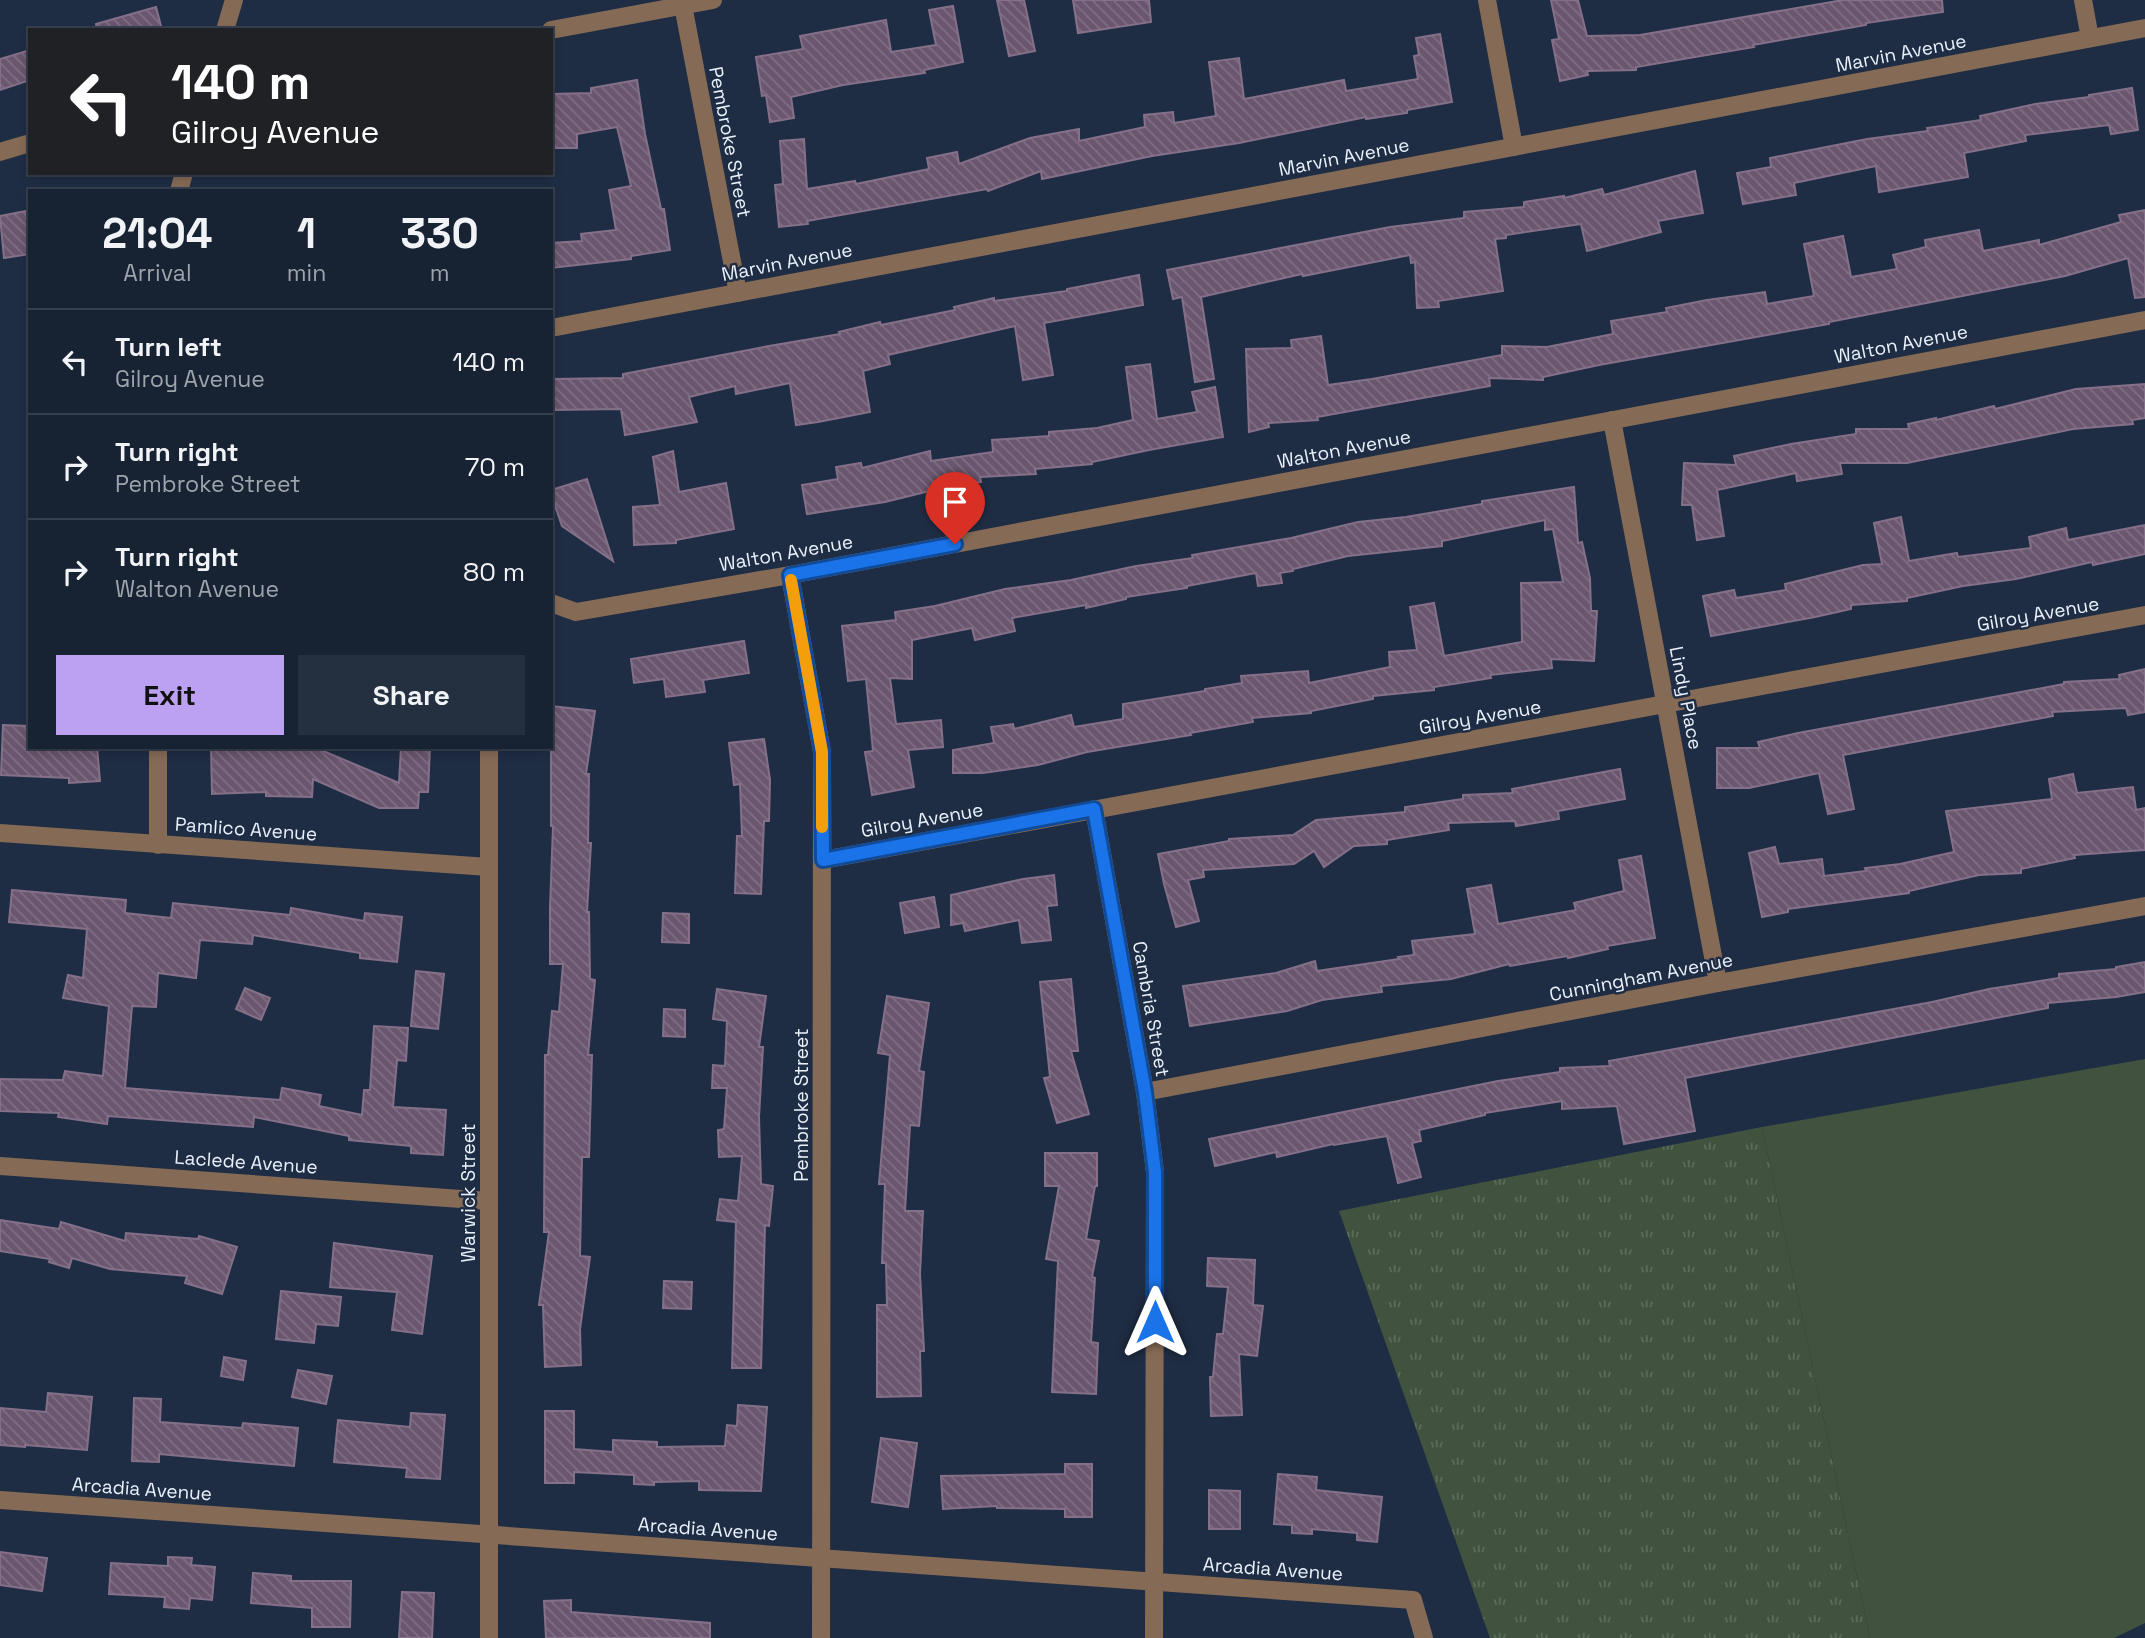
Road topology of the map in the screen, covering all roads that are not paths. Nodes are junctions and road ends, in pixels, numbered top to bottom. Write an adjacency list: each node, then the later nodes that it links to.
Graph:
1 (234, 0): 6 (street)
2 (713, 0): 5 (street)
3 (1486, 0): 11 (street)
4 (2083, 0): 9 (street)
5 (682, 3): 8 (street); 13 (street, Pembroke Street)
6 (226, 28)
7 (2145, 28): 9 (street, Marvin Avenue)
8 (553, 30)
9 (2090, 38): 11 (street, Marvin Avenue)
10 (28, 145): 12 (street)
11 (1514, 147): 13 (street, Marvin Avenue)
12 (0, 152)
13 (738, 293): 15 (street, Marvin Avenue)
14 (2145, 320): 16 (street, Walton Avenue)
15 (553, 328)
16 (1612, 419): 17 (street, Walton Avenue); 20 (street, Lindy Place)
17 (790, 575): 18 (street, Walton Avenue); 26 (street, Pembroke Street)
18 (553, 604)
19 (2145, 615): 20 (street, Gilroy Avenue)
20 (1665, 704): 23 (street, Gilroy Avenue); 29 (street, Lindy Place)
21 (158, 749): 25 (street)
22 (489, 749): 27 (street, Warwick Street)
23 (1094, 809): 26 (street, Gilroy Avenue); 30 (street, Cambria Street)
24 (0, 833): 25 (street, Pamlico Avenue)
25 (158, 845): 27 (street, Pamlico Avenue)
26 (823, 860): 35 (street, Pembroke Street)
27 (489, 867): 32 (street, Warwick Street)
28 (2145, 906): 29 (street, Cunningham Avenue)
29 (1718, 983): 30 (street, Cunningham Avenue)
30 (1145, 1092): 36 (street, Cambria Street)
31 (0, 1166): 32 (street, Laclede Avenue)
32 (489, 1201): 34 (street, Warwick Street)
33 (0, 1500): 34 (street, Arcadia Avenue)
34 (489, 1534): 35 (street, Arcadia Avenue); 37 (street, Warwick Street)
35 (821, 1558): 36 (street, Arcadia Avenue); 38 (street, Pembroke Street)
36 (1154, 1582): 39 (street, Cambria Street); 40 (street, Arcadia Avenue)
37 (489, 1638)
38 (821, 1638)
39 (1154, 1638)
40 (1424, 1638)

